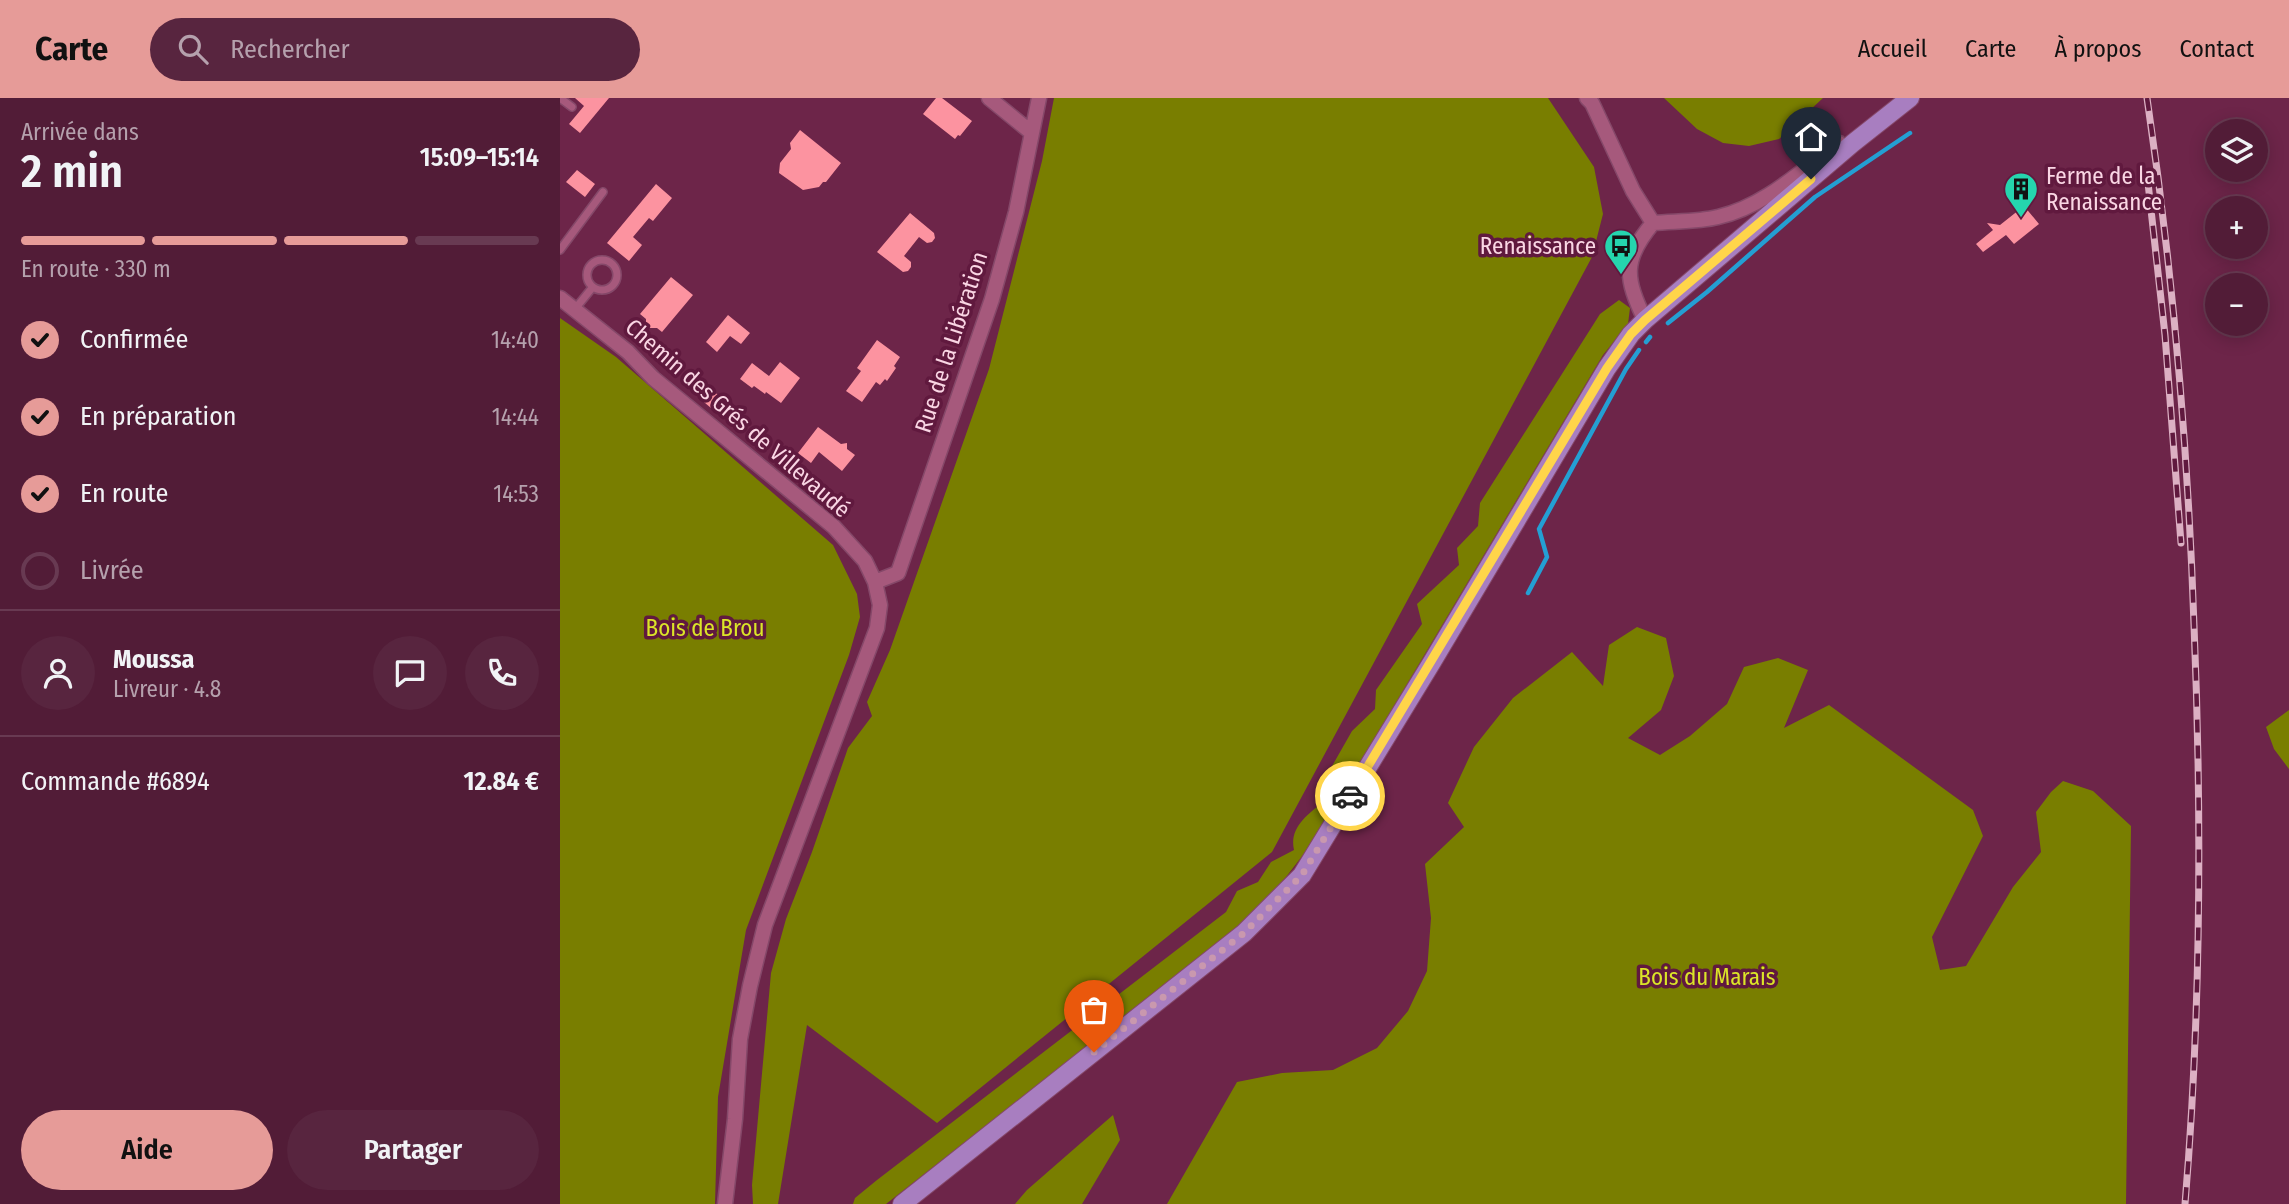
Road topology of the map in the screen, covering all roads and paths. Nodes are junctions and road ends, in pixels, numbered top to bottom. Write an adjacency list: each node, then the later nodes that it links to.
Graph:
1 (560, 98): 7 (lane)
2 (989, 98): 8 (street)
3 (1039, 98): 8 (street, Rue de la Libération)
4 (1587, 98): 11 (street)
5 (1892, 98): 9 (main road)
6 (1910, 98): 16 (main road)
7 (572, 107)
8 (1032, 132): 17 (street, Rue de la Libération)
9 (1839, 143): 11 (street); 16 (main road)
10 (603, 192): 12 (lane)
11 (1653, 223): 16 (street)
12 (560, 250)
13 (592, 288): 13 (lane); 15 (lane)
14 (560, 298): 15 (street, Chemin des Grés de Villevaudé)
15 (575, 309): 17 (street, Chemin des Grés de Villevaudé)
16 (1645, 320): 19 (main road)
17 (875, 582): 18 (street)
18 (724, 1204)
19 (902, 1204)

